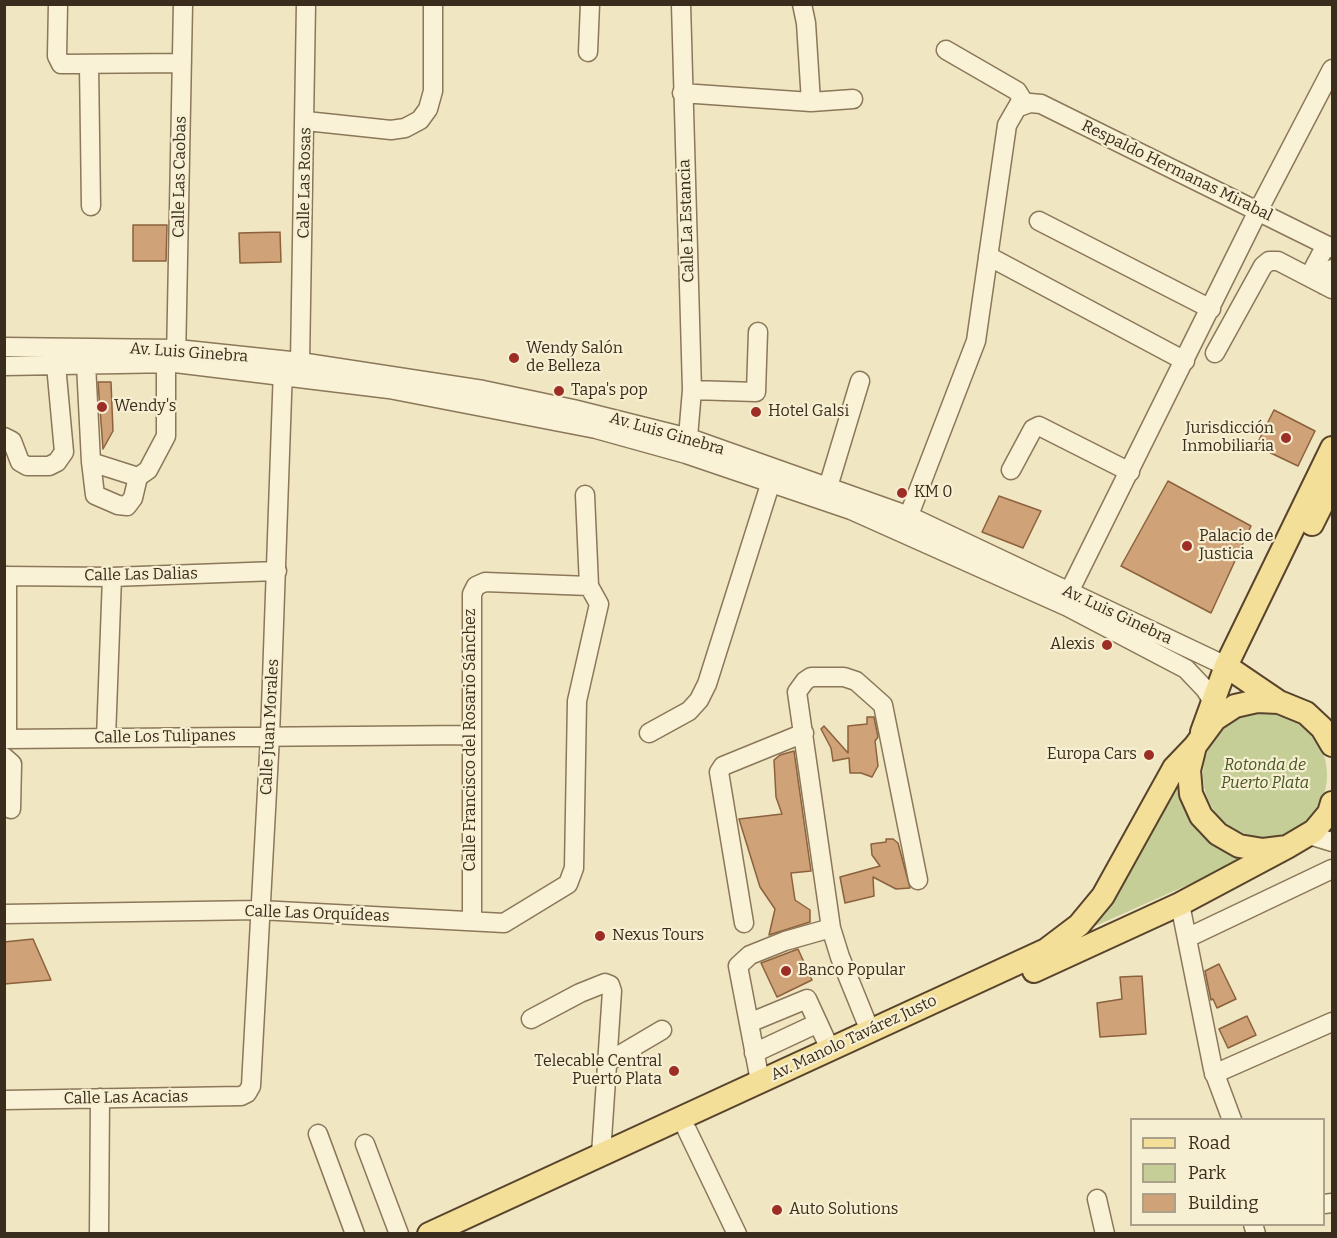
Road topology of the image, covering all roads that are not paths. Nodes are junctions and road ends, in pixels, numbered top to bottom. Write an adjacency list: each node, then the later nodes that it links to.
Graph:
1 (58, 4): 11 (street)
2 (183, 4): 10 (street, Calle Las Caobas)
3 (306, 4): 17 (street, Calle Las Rosas)
4 (433, 4): 17 (street)
5 (590, 4): 9 (street)
6 (681, 4): 13 (street, Calle La Estancia)
7 (802, 4): 15 (street)
8 (946, 50): 16 (street)
9 (588, 52)
10 (182, 63): 11 (street); 28 (street, Calle Las Caobas)
11 (89, 65): 18 (street)
12 (1332, 69): 19 (street)
13 (682, 93): 15 (street); 35 (street, Calle La Estancia)
14 (853, 99): 15 (street)
15 (811, 102)
16 (1019, 107): 19 (street, Respaldo Hermanas Mirabal); 22 (street)
17 (306, 121): 33 (street, Calle Las Rosas)
18 (91, 206)
19 (1258, 211): 21 (street, Respaldo Hermanas Mirabal); 24 (street)
20 (1039, 221): 24 (street)
21 (1329, 246): 23 (street)
22 (988, 256): 29 (street); 47 (street)
23 (1324, 280): 27 (street)
24 (1211, 309): 29 (street)
25 (758, 332): 35 (street)
26 (4, 347): 28 (street, Av. Luis Ginebra)
27 (1215, 353)
28 (173, 358): 30 (street, Av. Luis Ginebra); 33 (street, Av. Luis Ginebra); 43 (street, Calle Las Caobas)
29 (1185, 361): 41 (street)
30 (86, 364): 31 (street, Av. Luis Ginebra); 39 (street)
31 (56, 365): 32 (street, Av. Luis Ginebra); 36 (street)
32 (4, 366)
33 (289, 366): 37 (street, Av. Luis Ginebra); 48 (street, Calle Juan Morales)
34 (860, 381): 45 (street)
35 (692, 390): 37 (street, Calle La Estancia)
36 (4, 437)
37 (687, 446): 42 (street, Av. Luis Ginebra)
38 (1332, 447): 53 (main road)
39 (91, 462): 43 (street); 43 (street, Calle Las Caobas)
40 (1011, 470): 41 (street)
41 (1130, 471): 52 (street)
42 (774, 475): 45 (street, Av. Luis Ginebra); 47 (street, Av. Luis Ginebra); 58 (street)
43 (138, 477)
44 (1332, 484): 53 (main road)
45 (828, 486): 47 (street, Av. Luis Ginebra)
46 (585, 495): 51 (street)
47 (905, 524): 52 (street, Av. Luis Ginebra); 54 (street, Av. Luis Ginebra)
48 (277, 571): 50 (street, Calle Las Dalias); 61 (street, Calle Juan Morales)
49 (6, 576): 50 (street, Calle Las Dalias); 64 (street)
50 (112, 577): 62 (street)
51 (589, 586): 60 (street, Calle Francisco del Rosario Sánchez); 75 (street, Calle Las Orquídeas)
52 (1069, 592): 53 (street, Av. Luis Ginebra)
53 (1232, 670): 54 (main road); 55 (main road, Av. Luis Ginebra)
54 (1212, 700): 63 (main road)
55 (1280, 702): 56 (main road); 63 (main road)
56 (1306, 713): 57 (main road); 65 (main road)
57 (1332, 724)
58 (649, 733)
59 (804, 733): 71 (street); 76 (street); 77 (street)
60 (470, 735): 61 (street, Calle Los Tulipanes); 75 (street, Calle Francisco del Rosario Sánchez)
61 (270, 736): 62 (street, Calle Los Tulipanes); 73 (street, Calle Juan Morales)
62 (106, 738): 64 (street, Calle Los Tulipanes)
63 (1198, 741): 69 (main road); 84 (main road, Av. Manolo Tavárez Justo)
64 (5, 744): 67 (street)
65 (1332, 745)
66 (1332, 803): 68 (main road)
67 (11, 808)
68 (1322, 833): 69 (main road)
69 (1287, 847): 72 (main road, Av. Manolo Tavárez Justo)
70 (1332, 869): 78 (street)
71 (918, 880)
72 (1180, 904): 78 (street); 94 (main road, Av. Manolo Tavárez Justo)
73 (260, 910): 74 (street, Calle Las Orquídeas); 75 (street, Calle Las Orquídeas); 90 (street, Calle Juan Morales)
74 (4, 914)
75 (471, 921)
76 (744, 923)
77 (831, 928): 81 (street); 84 (street)
78 (1187, 938): 88 (street)
79 (531, 1019): 87 (street)
80 (1332, 1022): 88 (street)
81 (748, 1023): 82 (street); 86 (street)
82 (818, 1023): 85 (street); 86 (street)
83 (662, 1030): 87 (street)
84 (870, 1031): 85 (main road, Av. Manolo Tavárez Justo)
85 (830, 1049): 89 (main road, Av. Manolo Tavárez Justo)
86 (754, 1053): 89 (street)
87 (606, 1063): 97 (street)
88 (1215, 1074): 93 (street)
89 (760, 1082): 97 (main road, Av. Manolo Tavárez Justo)
90 (247, 1093): 91 (street, Calle Las Acacias)
91 (100, 1098): 92 (street, Calle Las Acacias); 99 (street)
92 (4, 1100)
93 (1232, 1118)
94 (687, 1130): 103 (main road, Av. Manolo Tavárez Justo); 104 (street)
95 (318, 1134): 100 (street)
96 (365, 1144): 101 (street)
97 (601, 1154): 102 (main road, Av. Manolo Tavárez Justo)
98 (1097, 1199): 105 (street)
99 (99, 1233)
100 (355, 1233)
101 (399, 1233)
102 (431, 1233)
103 (463, 1233)
104 (737, 1233)
105 (1105, 1233)

